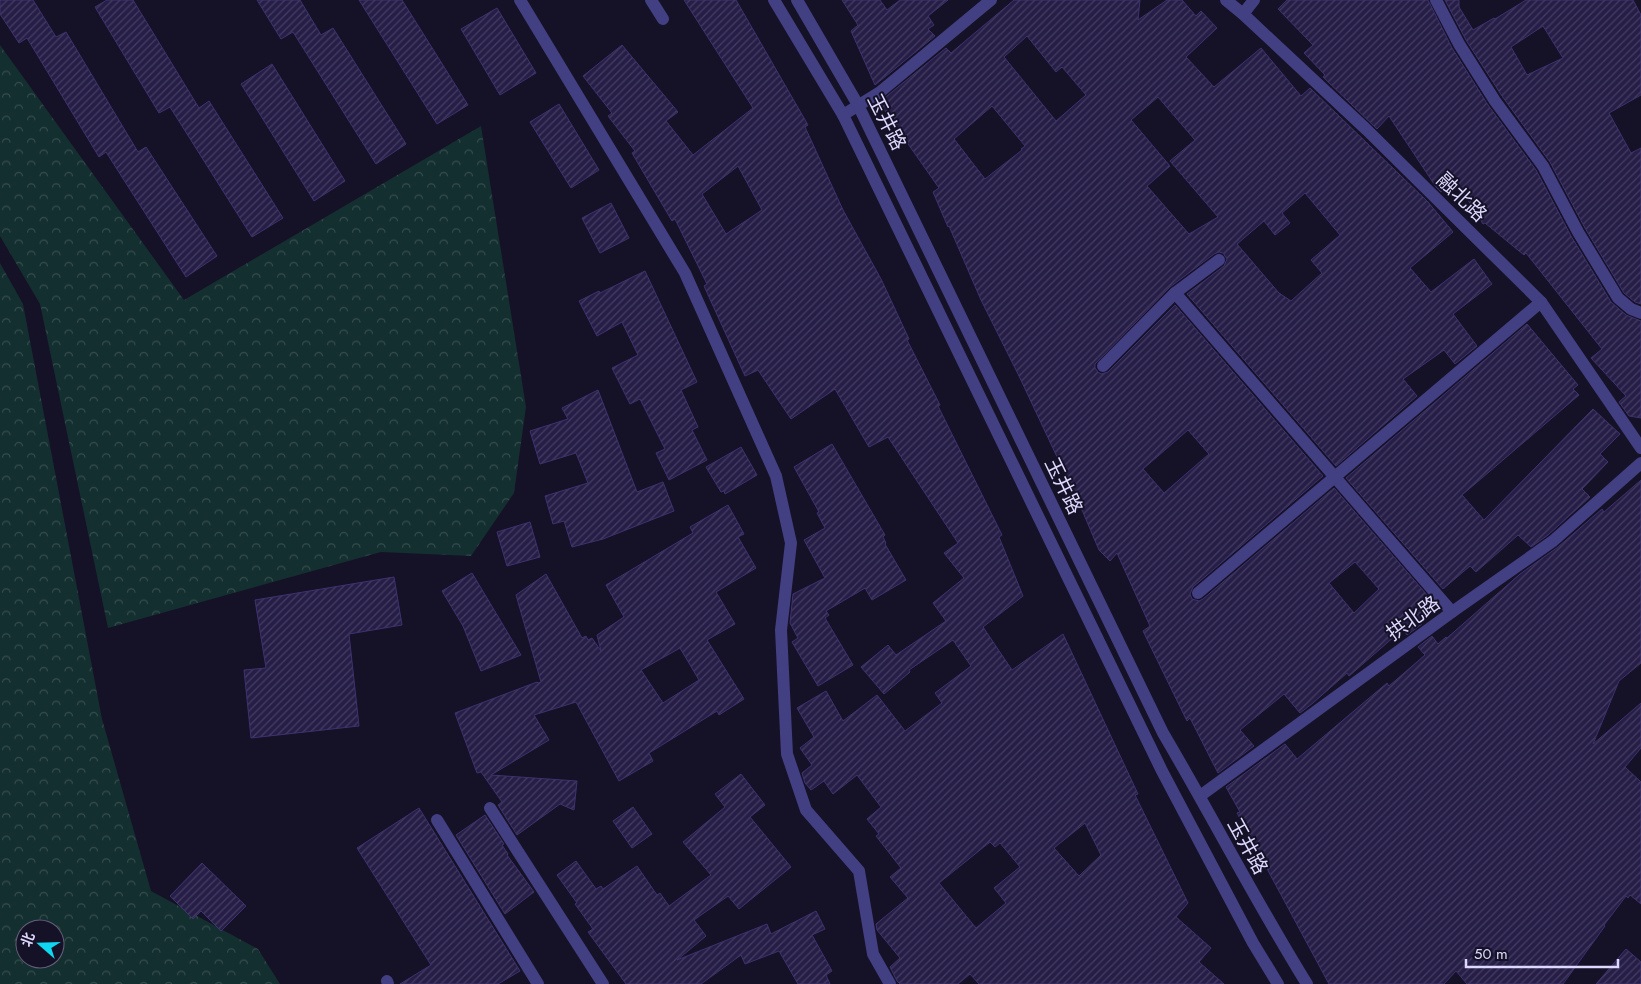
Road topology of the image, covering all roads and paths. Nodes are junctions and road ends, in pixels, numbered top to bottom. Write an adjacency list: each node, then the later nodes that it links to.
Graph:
1 (520, 0): 28 (street)
2 (651, 0): 10 (street)
3 (774, 0): 12 (street, 玉井路)
4 (797, 0): 11 (street, 玉井路)
5 (991, 0): 11 (street)
6 (1226, 0): 9 (street, 融北路)
7 (1254, 0): 9 (street)
8 (1436, 0): 16 (street)
9 (1244, 14): 15 (street, 融北路)
10 (663, 19)
11 (858, 105): 12 (street); 23 (street, 玉井路)
12 (843, 115): 29 (street, 玉井路)
13 (1219, 260): 14 (street)
14 (1175, 293): 17 (street); 20 (street)
15 (1541, 302): 18 (street, 融北路); 20 (street)
16 (1641, 313)
17 (1103, 366)
18 (1641, 448)
19 (1641, 463): 22 (street, 拱北路)
20 (1335, 476): 21 (street); 22 (street)
21 (1198, 593)
22 (1452, 612): 23 (street, 拱北路)
23 (1200, 796): 30 (street, 玉井路)
24 (490, 808): 27 (street)
25 (437, 820): 26 (street)
26 (538, 984)
27 (603, 984)
28 (890, 984)
29 (1278, 984)
30 (1307, 984)

